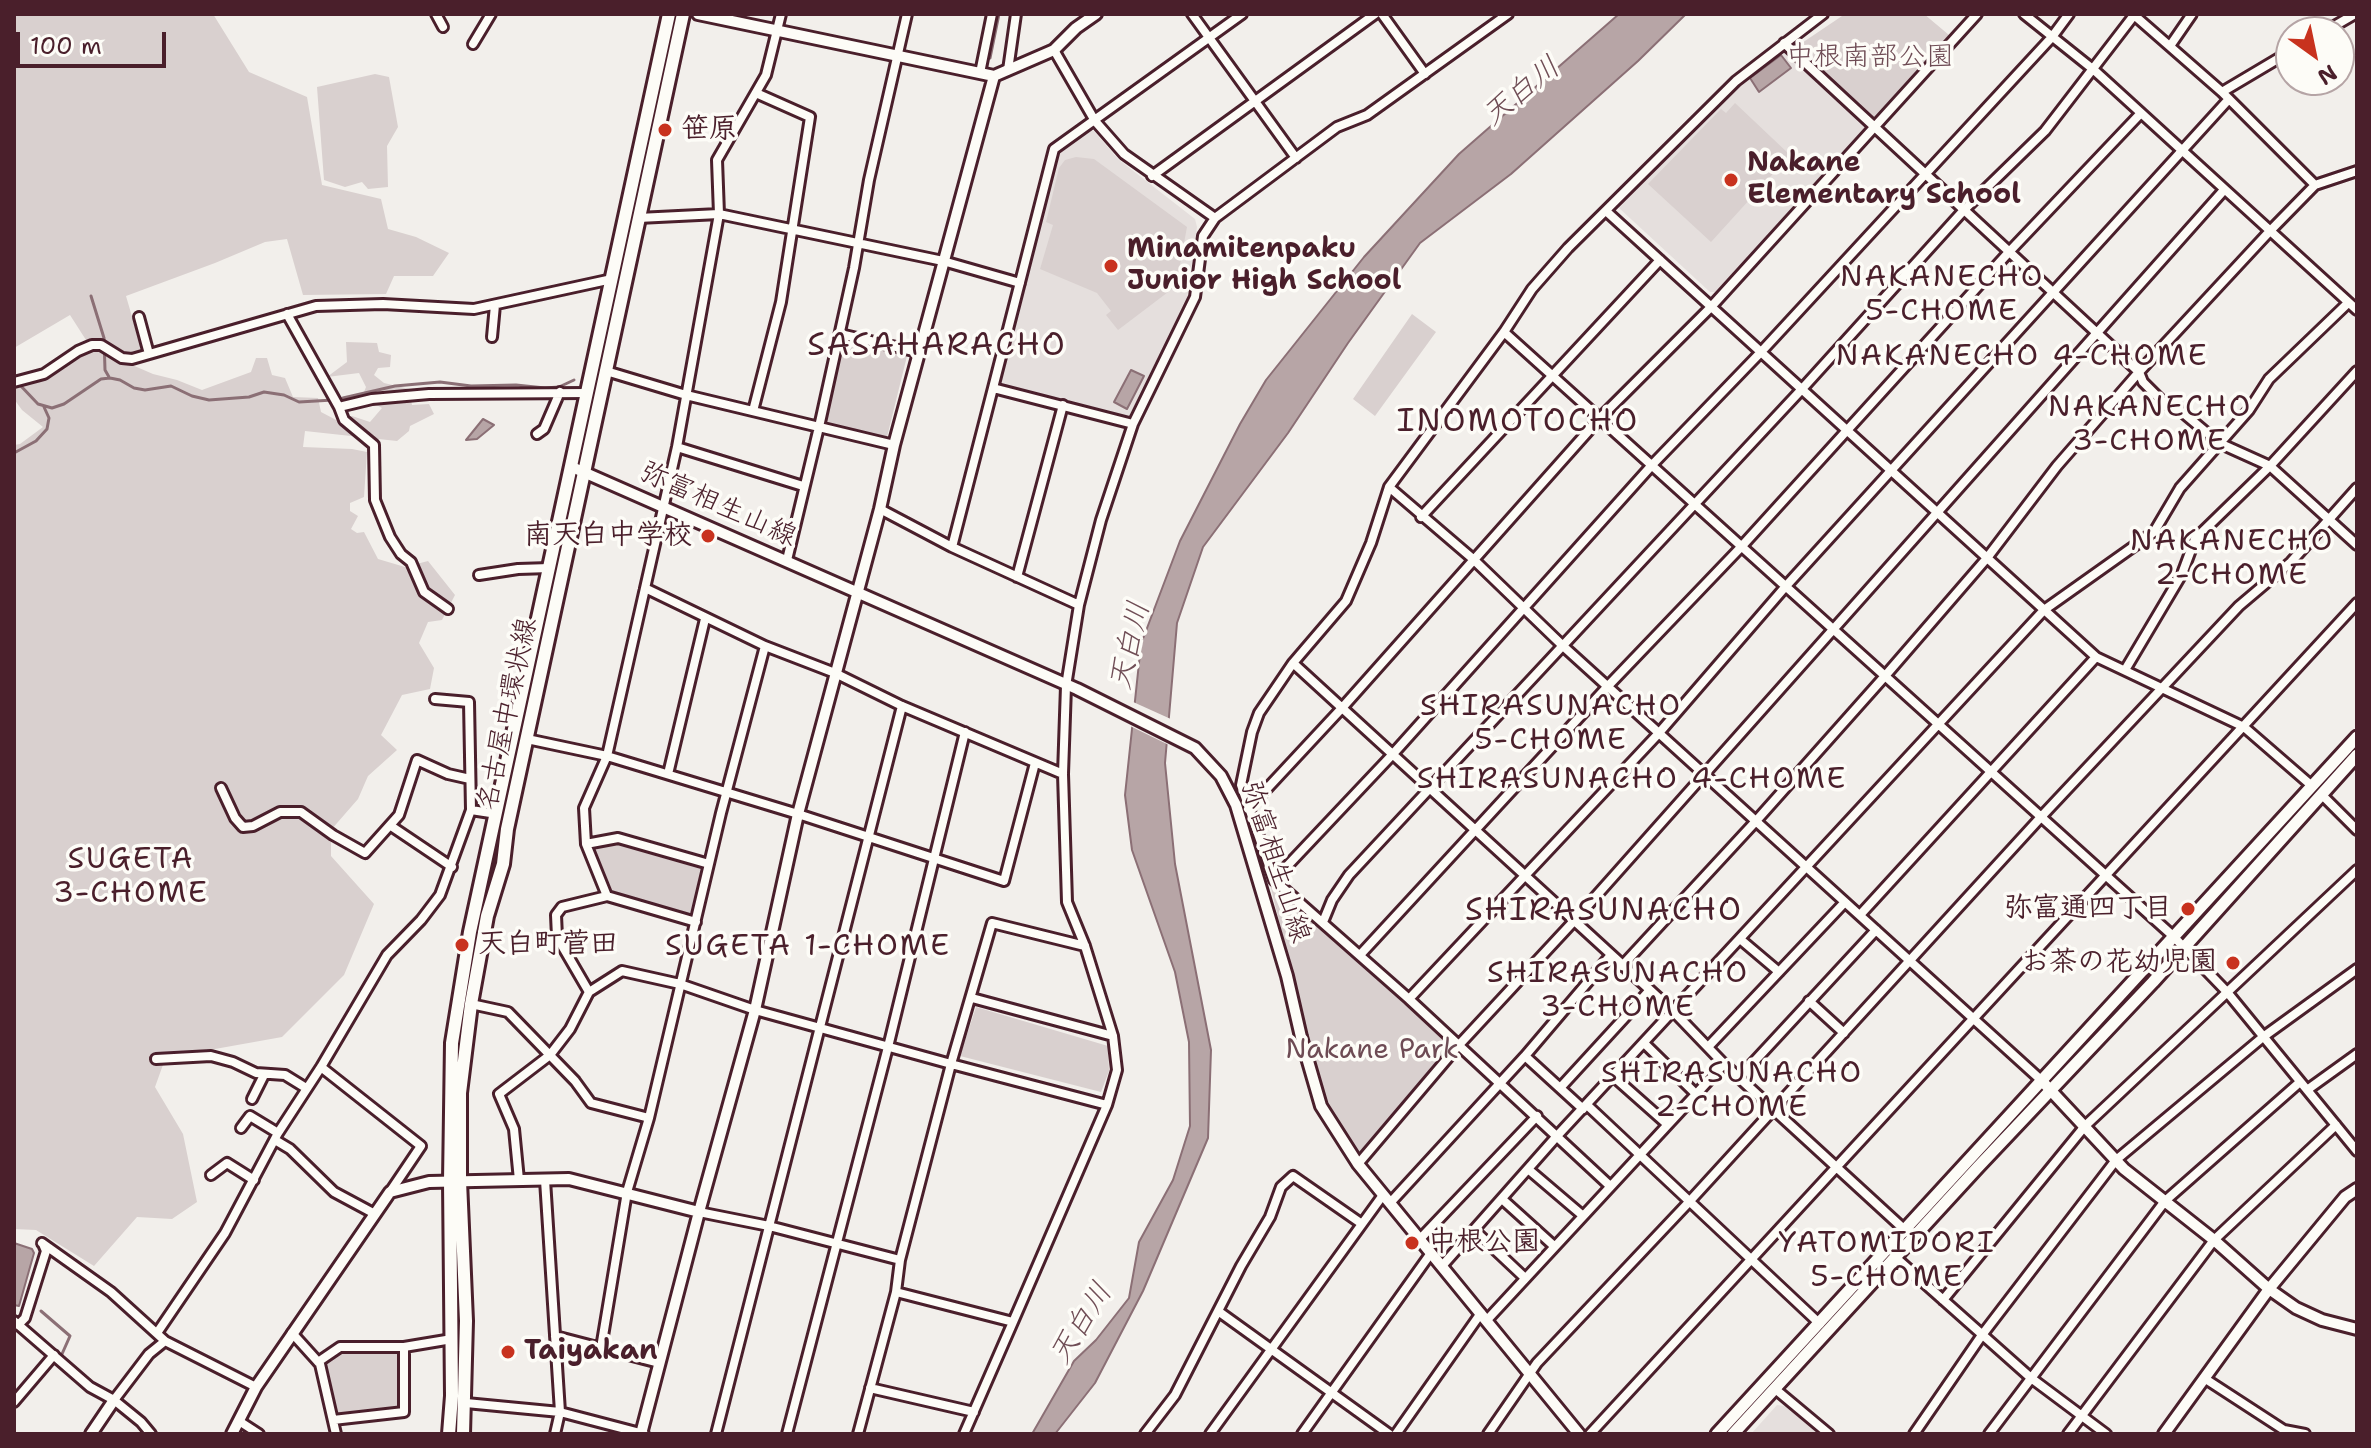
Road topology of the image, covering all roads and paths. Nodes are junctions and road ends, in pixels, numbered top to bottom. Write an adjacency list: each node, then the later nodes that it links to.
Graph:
1 (436, 14): 22 (street)
2 (491, 14): 27 (street)
3 (669, 14): 61 (main road, 名古屋中環状線)
4 (683, 14): 53 (main road, 名古屋中環状線)
5 (698, 14): 23 (street)
6 (781, 14): 23 (street)
7 (907, 14): 30 (street)
8 (992, 14): 34 (street)
9 (1096, 14): 29 (street)
10 (1192, 14): 25 (street)
11 (1242, 14): 25 (street)
12 (1375, 14): 39 (street)
13 (1382, 14): 35 (street)
14 (1508, 14): 35 (street)
15 (1823, 14): 26 (street)
16 (1977, 14): 42 (street)
17 (2024, 14): 24 (street)
18 (2069, 14): 24 (street)
19 (2135, 14): 28 (street); 33 (street)
20 (2192, 14): 28 (street)
21 (1017, 15): 32 (street)
22 (443, 27)
23 (777, 29): 30 (street); 37 (street)
24 (2052, 37): 33 (street); 46 (street)
25 (1210, 38): 39 (street); 41 (street)
26 (1784, 43): 42 (street); 51 (street)
27 (473, 44)
28 (2170, 46): 38 (street)
29 (1054, 50): 32 (street); 41 (street)
30 (897, 55): 34 (street); 57 (street)
31 (2275, 62): 38 (street)
32 (1008, 70): 36 (street)
33 (2094, 70): 40 (street); 50 (street)
34 (980, 73): 36 (street)
35 (1425, 74): 44 (street)
36 (994, 76): 60 (street)
37 (756, 93): 52 (street); 55 (street)
38 (2225, 96): 43 (street); 48 (street)
39 (1255, 101): 44 (street); 47 (street)
40 (2141, 113): 43 (street); 58 (street)
41 (1095, 121): 47 (street); 62 (street)
42 (1874, 126): 46 (street); 66 (street)
43 (2182, 151): 49 (street); 63 (street)
44 (1296, 158): 54 (street)
45 (2357, 171): 48 (street)
46 (1924, 173): 50 (street); 75 (street)
47 (1152, 176): 54 (street)
48 (2315, 185): 56 (street)
49 (2224, 190): 56 (street); 71 (street)
50 (1964, 210): 58 (street); 83 (street)
51 (1606, 211): 59 (street); 70 (street)
52 (719, 214): 53 (street); 55 (street); 86 (street)
53 (638, 218): 77 (main road, 名古屋中環状線)
54 (1215, 218): 91 (street)
55 (791, 230): 57 (street); 89 (street)
56 (2269, 232): 64 (street); 79 (street)
57 (859, 243): 60 (street); 72 (street)
58 (2009, 252): 63 (street); 93 (street)
59 (1660, 260): 66 (street); 80 (street)
60 (943, 261): 62 (street); 74 (street)
61 (613, 279): 65 (street); 85 (main road, 名古屋中環状線)
62 (1020, 283): 82 (street)
63 (2053, 292): 71 (street); 101 (street)
64 (2348, 303): 67 (street); 95 (street)
65 (495, 305): 68 (street); 73 (street)
66 (1711, 307): 75 (street); 90 (street)
67 (2357, 310)
68 (287, 314): 76 (street); 88 (street)
69 (139, 317): 76 (street)
70 (1504, 332): 80 (street); 103 (street)
71 (2097, 333): 79 (street); 108 (street)
72 (840, 334): 74 (street); 92 (street)
73 (492, 337)
74 (918, 352): 96 (street)
75 (1761, 352): 83 (street); 98 (street)
76 (149, 354): 81 (street)
77 (606, 371): 86 (street); 100 (main road, 名古屋中環状線)
78 (2357, 371): 99 (street)
79 (2139, 372): 95 (street); 114 (street)
80 (1552, 375): 90 (street); 109 (street)
81 (14, 382)
82 (993, 388): 87 (street); 113 (street)
83 (1802, 389): 93 (street); 105 (street)
84 (560, 392): 85 (street); 88 (street); 94 (street)
85 (588, 393): 100 (main road, 名古屋中環状線)
86 (686, 395): 89 (street); 97 (street)
87 (1063, 405): 91 (street); 119 (street)
88 (339, 407): 126 (street)
89 (753, 411): 92 (street)
90 (1600, 418): 98 (street); 115 (street)
91 (1133, 424): 124 (street)
92 (819, 427): 96 (street); 102 (street)
93 (1847, 430): 101 (street); 112 (street)
94 (537, 434)
95 (2219, 443): 99 (street); 127 (street)
96 (894, 445): 107 (street)
97 (677, 447): 102 (street); 106 (street)
98 (1652, 465): 105 (street); 125 (street)
99 (2270, 466): 110 (street); 134 (street)
100 (578, 470): 106 (street, 弥富相生山線); 117 (main road, 名古屋中環状線); 148 (main road, 名古屋中環状線)
101 (1891, 471): 108 (street); 120 (street)
102 (803, 486): 116 (street)
103 (1389, 487): 109 (street); 133 (street)
104 (2357, 488): 110 (street)
105 (1695, 504): 112 (street); 131 (street)
106 (664, 508): 116 (street, 弥富相生山線); 121 (street)
107 (880, 509): 113 (street); 122 (street)
108 (1937, 512): 114 (street); 129 (street)
109 (1421, 517): 115 (street)
110 (2328, 520): 111 (street); 139 (street)
111 (2357, 545)
112 (1742, 546): 120 (street); 137 (street)
113 (952, 547): 119 (street)
114 (1987, 558): 127 (street); 136 (street)
115 (1473, 559): 125 (street); 142 (street)
116 (787, 560): 122 (street, 弥富相生山線)
117 (550, 568): 118 (street); 164 (main road, 名古屋中環状線)
118 (479, 575)
119 (1017, 577): 124 (street)
120 (1786, 586): 129 (street); 146 (street)
121 (645, 588): 128 (street); 151 (street)
122 (857, 593): 135 (street); 138 (street, 弥富相生山線)
123 (2357, 603): 144 (street)
124 (1079, 605): 138 (street)
125 (1525, 606): 131 (street); 149 (street)
126 (448, 609)
127 (2044, 610): 132 (street); 143 (street)
128 (705, 619): 130 (street); 154 (street)
129 (1833, 629): 136 (street); 156 (street)
130 (765, 646): 135 (street); 161 (street)
131 (1563, 646): 137 (street); 159 (street)
132 (2096, 657): 134 (street); 153 (street)
133 (1293, 663): 142 (street); 162 (street)
134 (2125, 670): 139 (street)
135 (835, 673): 141 (street); 165 (street)
136 (1885, 676): 143 (street); 167 (street)
137 (1608, 686): 146 (street); 169 (street)
138 (1072, 688): 155 (street); 250 (street, 弥富相生山線)
139 (2163, 688): 144 (street); 166 (street)
140 (435, 699): 157 (street)
141 (902, 706): 145 (street); 171 (street)
142 (1342, 708): 149 (street); 162 (street)
143 (1939, 724): 153 (street); 176 (street)
144 (2244, 727): 160 (street); 178 (street)
145 (965, 732): 152 (street); 173 (street)
146 (1659, 733): 156 (street); 179 (street)
147 (2357, 737): 160 (main road)
148 (527, 739): 151 (street); 205 (main road, 名古屋中環状線)
149 (1392, 755): 159 (street); 180 (street)
150 (2357, 755): 160 (main road)
151 (607, 756): 154 (street); 172 (street)
152 (1035, 763): 155 (street); 173 (street)
153 (1992, 772): 166 (street); 183 (street)
154 (668, 774): 161 (street)
155 (1063, 774): 190 (street)
156 (1704, 774): 167 (street); 186 (street)
157 (470, 779): 163 (street); 168 (street)
158 (221, 788): 168 (street)
159 (1430, 789): 169 (street); 185 (street)
160 (2316, 790): 170 (street); 188 (main road); 191 (main road)
161 (727, 793): 165 (street); 174 (street)
162 (1248, 809): 180 (street)
163 (471, 810): 164 (street); 175 (street)
164 (497, 814): 257 (main road, 名古屋中環状線)
165 (798, 814): 171 (street); 206 (street)
166 (2041, 817): 178 (street); 194 (street)
167 (1756, 821): 176 (street); 195 (street)
168 (391, 826): 175 (street)
169 (1474, 830): 179 (street); 192 (street)
170 (2357, 830)
171 (868, 836): 173 (street); 209 (street)
172 (586, 844): 174 (street); 181 (street)
173 (933, 857): 215 (street)
174 (709, 864): 184 (street)
175 (452, 867): 223 (street)
176 (1806, 867): 182 (street); 189 (street)
177 (2357, 870): 201 (street)
178 (2106, 876): 188 (street); 208 (street)
179 (1525, 877): 186 (street); 203 (street)
180 (1274, 880): 185 (street)
181 (607, 896): 184 (street); 200 (street)
182 (1845, 902): 183 (street); 197 (street)
183 (1860, 915): 187 (street)
184 (696, 922): 198 (street)
185 (1323, 922): 192 (street)
186 (1573, 922): 193 (street); 214 (street)
187 (1876, 930): 194 (street); 204 (street)
188 (2173, 936): 191 (street); 227 (main road)
189 (1740, 939): 197 (street); 207 (street)
190 (1085, 946): 202 (street); 211 (street)
191 (2185, 947): 201 (street); 232 (main road)
192 (1360, 955): 203 (street)
193 (1610, 956): 195 (street); 219 (street)
194 (1910, 961): 208 (street); 210 (street)
195 (1622, 966): 199 (street)
196 (2357, 969): 212 (street)
197 (1779, 972): 216 (street)
198 (680, 984): 200 (street); 206 (street); 240 (street)
199 (1649, 991): 207 (street); 231 (street)
200 (589, 992): 218 (street)
201 (2227, 992): 212 (street); 243 (street)
202 (972, 998): 211 (street); 221 (street)
203 (1409, 999): 214 (street)
204 (1809, 1001): 210 (street); 226 (street)
205 (471, 1004): 218 (street); 257 (main road, 名古屋中環状線)
206 (755, 1010): 209 (street); 266 (street)
207 (1674, 1012): 213 (street); 216 (street)
208 (1974, 1019): 227 (street); 251 (street)
209 (819, 1027): 215 (street); 270 (street)
210 (1844, 1033): 238 (street)
211 (1113, 1036): 236 (street)
212 (2263, 1037): 229 (street); 249 (street)
213 (1645, 1044): 225 (street); 234 (street)
214 (1458, 1046): 228 (street); 250 (street)
215 (888, 1047): 221 (street); 275 (street)
216 (1708, 1047): 222 (street)
217 (2357, 1054): 233 (street)
218 (550, 1055): 240 (street); 255 (street)
219 (1525, 1056): 228 (street); 231 (street)
220 (156, 1059): 224 (street)
221 (951, 1064): 236 (street); 280 (street)
222 (1724, 1064): 226 (street); 234 (street)
223 (321, 1067): 230 (street); 260 (street)
224 (264, 1075): 230 (street); 235 (street)
225 (1614, 1077): 237 (street); 241 (street)
226 (1739, 1078): 238 (street)
227 (2041, 1080): 232 (street); 272 (main road)
228 (1499, 1082): 239 (street); 262 (street)
229 (2300, 1082): 233 (street); 264 (street)
230 (306, 1088): 246 (street)
231 (1560, 1088): 237 (street)
232 (2051, 1089): 243 (street); 279 (main road)
233 (2307, 1090): 242 (street)
234 (1696, 1094): 241 (street)
235 (252, 1099)
236 (1107, 1105): 288 (street)
237 (1585, 1107): 245 (street); 248 (street)
238 (1774, 1110): 251 (street); 265 (street)
239 (1537, 1116): 245 (street); 273 (street)
240 (649, 1118): 261 (street)
241 (1667, 1124): 248 (street)
242 (2336, 1125): 247 (street); 274 (street)
243 (2085, 1126): 249 (street); 285 (street)
244 (241, 1128): 246 (street)
245 (1557, 1136): 252 (street); 258 (street)
246 (277, 1137): 254 (street); 267 (street)
247 (2357, 1151)
248 (1638, 1154): 258 (street); 265 (street)
249 (2116, 1160): 264 (street); 294 (street)
250 (1358, 1164): 262 (street, 弥富相生山線)
251 (1836, 1167): 272 (street); 278 (street)
252 (1528, 1169): 263 (street); 268 (street)
253 (211, 1175): 254 (street)
254 (254, 1180): 292 (street)
255 (519, 1180): 256 (street); 257 (street)
256 (545, 1180): 261 (street); 295 (street)
257 (455, 1181): 260 (street); 296 (main road, 名古屋中環状線); 313 (main road, 名古屋中環状線)
258 (1609, 1185): 268 (street)
259 (2357, 1189): 283 (street)
260 (390, 1192): 267 (street)
261 (627, 1192): 266 (street); 299 (street)
262 (1386, 1199): 269 (street); 273 (street, 弥富相生山線)
263 (1502, 1199): 271 (street); 276 (street)
264 (2165, 1201): 274 (street); 305 (street)
265 (1689, 1202): 278 (street); 304 (street)
266 (699, 1212): 270 (street); 303 (street)
267 (375, 1214): 293 (street)
268 (1582, 1215): 276 (street)
269 (1362, 1224): 286 (street); 300 (street)
270 (769, 1226): 275 (street); 328 (street)
271 (1474, 1230): 281 (street); 282 (street)
272 (1906, 1231): 290 (main road)
273 (1420, 1239): 277 (street, 弥富相生山線)
274 (2214, 1240): 283 (street); 316 (street)
275 (837, 1243): 280 (street); 329 (street)
276 (1554, 1246): 282 (street)
277 (1431, 1253): 281 (street, 弥富相生山線); 310 (street)
278 (1751, 1257): 290 (street); 339 (street)
279 (1895, 1257): 285 (street); 309 (main road)
280 (900, 1260): 284 (street)
281 (1442, 1266): 287 (street, 弥富相生山線)
282 (1525, 1278): 287 (street)
283 (2269, 1289): 291 (street); 306 (street)
284 (896, 1292): 288 (street); 308 (street)
285 (1943, 1300): 294 (street)
286 (1218, 1311): 300 (street); 332 (street)
287 (1484, 1316): 304 (street, 弥富相生山線); 336 (street)
288 (1013, 1322): 315 (street)
289 (16, 1323): 292 (street); 301 (street)
290 (1820, 1324): 340 (main road)
291 (2357, 1329)
292 (157, 1333): 297 (street)
293 (292, 1333): 302 (street); 307 (street)
294 (1982, 1335): 305 (street); 343 (street)
295 (555, 1336): 299 (street); 314 (street)
296 (452, 1339): 298 (street); 324 (main road, 名古屋中環状線)
297 (165, 1341): 307 (street); 311 (street)
298 (404, 1347): 302 (street); 317 (street)
299 (601, 1348): 303 (street)
300 (1271, 1348): 310 (street); 333 (street)
301 (54, 1355): 311 (street); 312 (street)
302 (318, 1362): 317 (street)
303 (659, 1363): 327 (street)
304 (1530, 1373): 337 (street); 338 (street, 弥富相生山線)
305 (2031, 1378): 316 (street); 344 (street)
306 (2204, 1378): 347 (street); 348 (street)
307 (256, 1387): 318 (street)
308 (870, 1388): 315 (street); 330 (street)
309 (1774, 1388): 341 (main road); 342 (street)
310 (1331, 1393): 334 (street); 335 (street)
311 (114, 1400): 319 (street); 320 (street)
312 (14, 1402)
313 (466, 1403): 314 (street); 325 (main road, 名古屋中環状線)
314 (560, 1412): 326 (street); 327 (street)
315 (974, 1412): 331 (street)
316 (2081, 1416): 345 (street); 346 (street)
317 (333, 1420): 323 (street)
318 (239, 1421): 321 (street); 322 (street)
319 (91, 1434)
320 (151, 1434)
321 (232, 1434)
322 (259, 1434)
323 (336, 1434)
324 (449, 1434)
325 (463, 1434)
326 (555, 1434)
327 (642, 1434)
328 (716, 1434)
329 (787, 1434)
330 (858, 1434)
331 (964, 1434)
332 (1145, 1434)
333 (1210, 1434)
334 (1302, 1434)
335 (1389, 1434)
336 (1396, 1434)
337 (1488, 1434)
338 (1579, 1434)
339 (1590, 1434)
340 (1717, 1434)
341 (1733, 1434)
342 (1829, 1434)
343 (1914, 1434)
344 (1989, 1434)
345 (2068, 1434)
346 (2106, 1434)
347 (2164, 1434)
348 (2305, 1434)

